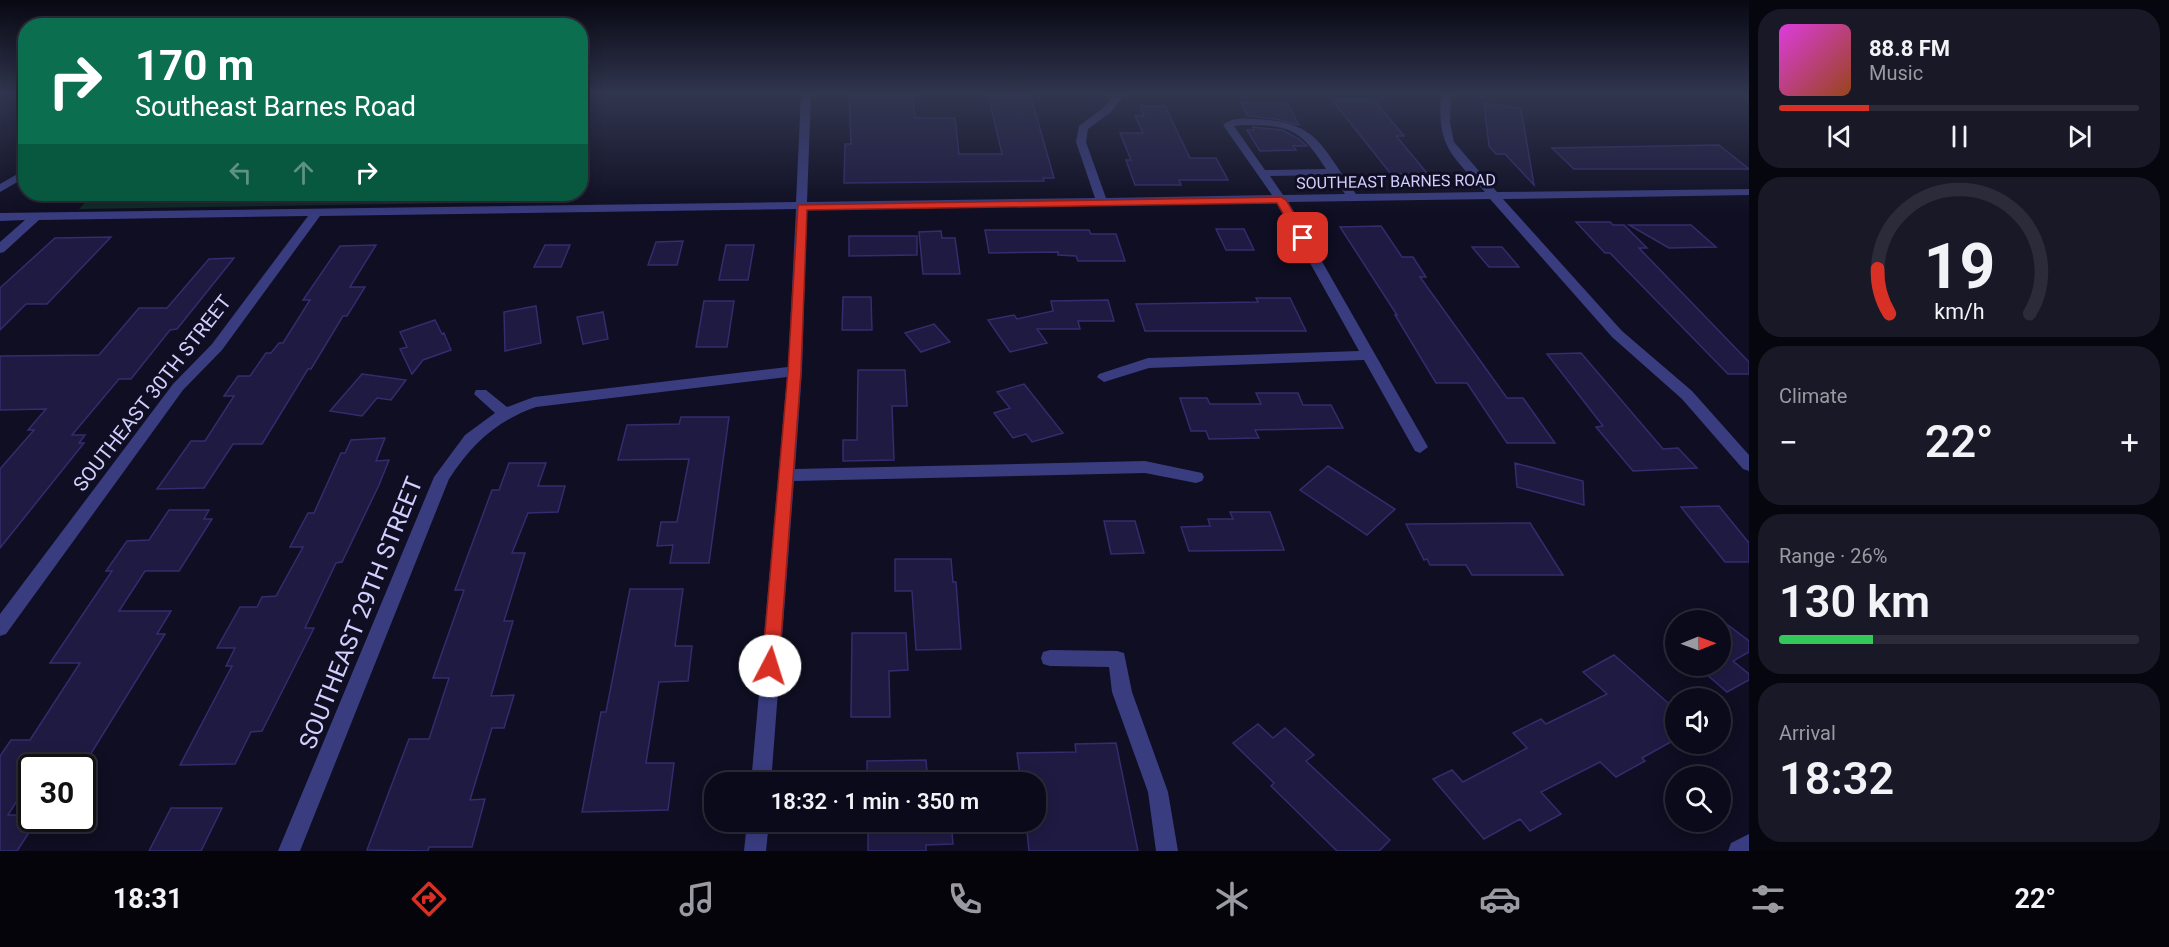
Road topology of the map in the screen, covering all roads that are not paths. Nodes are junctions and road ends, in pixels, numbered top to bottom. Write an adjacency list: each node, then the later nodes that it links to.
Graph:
1 (805, 134): 15 (street)
2 (1082, 134): 14 (street)
3 (1234, 134): 7 (street)
4 (1303, 134): 6 (street)
5 (1446, 134): 11 (street)
6 (1334, 172): 7 (street); 12 (street)
7 (1262, 173): 13 (street)
8 (18, 177): 9 (street)
9 (0, 189)
10 (1749, 192): 11 (street, SOUTHEAST BARNES ROAD)
11 (1495, 196): 12 (street, SOUTHEAST BARNES ROAD); 26 (street)
12 (1353, 198): 13 (street, SOUTHEAST BARNES ROAD)
13 (1281, 200): 14 (street, SOUTHEAST BARNES ROAD); 20 (street)
14 (1102, 202): 15 (street, SOUTHEAST BARNES ROAD)
15 (802, 207): 16 (street, SOUTHEAST BARNES ROAD); 21 (street)
16 (316, 213): 18 (street, SOUTHEAST BARNES ROAD); 29 (street, SOUTHEAST 30TH STREET)
17 (0, 217): 18 (street, SOUTHEAST BARNES ROAD)
18 (35, 217): 19 (street)
19 (0, 249)
20 (1370, 355): 22 (street); 25 (street)
21 (795, 371): 24 (street, SOUTHEAST 29TH STREET); 27 (street)
22 (1104, 377)
23 (481, 394): 24 (street)
24 (504, 412): 34 (street, SOUTHEAST 29TH STREET)
25 (1420, 447)
26 (1749, 465)
27 (786, 475): 28 (street); 31 (street)
28 (1196, 477)
29 (0, 628)
30 (1050, 658): 36 (street)
31 (762, 772)
32 (757, 832): 35 (street)
33 (1749, 845): 37 (street)
34 (289, 851)
35 (755, 851)
36 (1167, 851)
37 (1739, 851)

